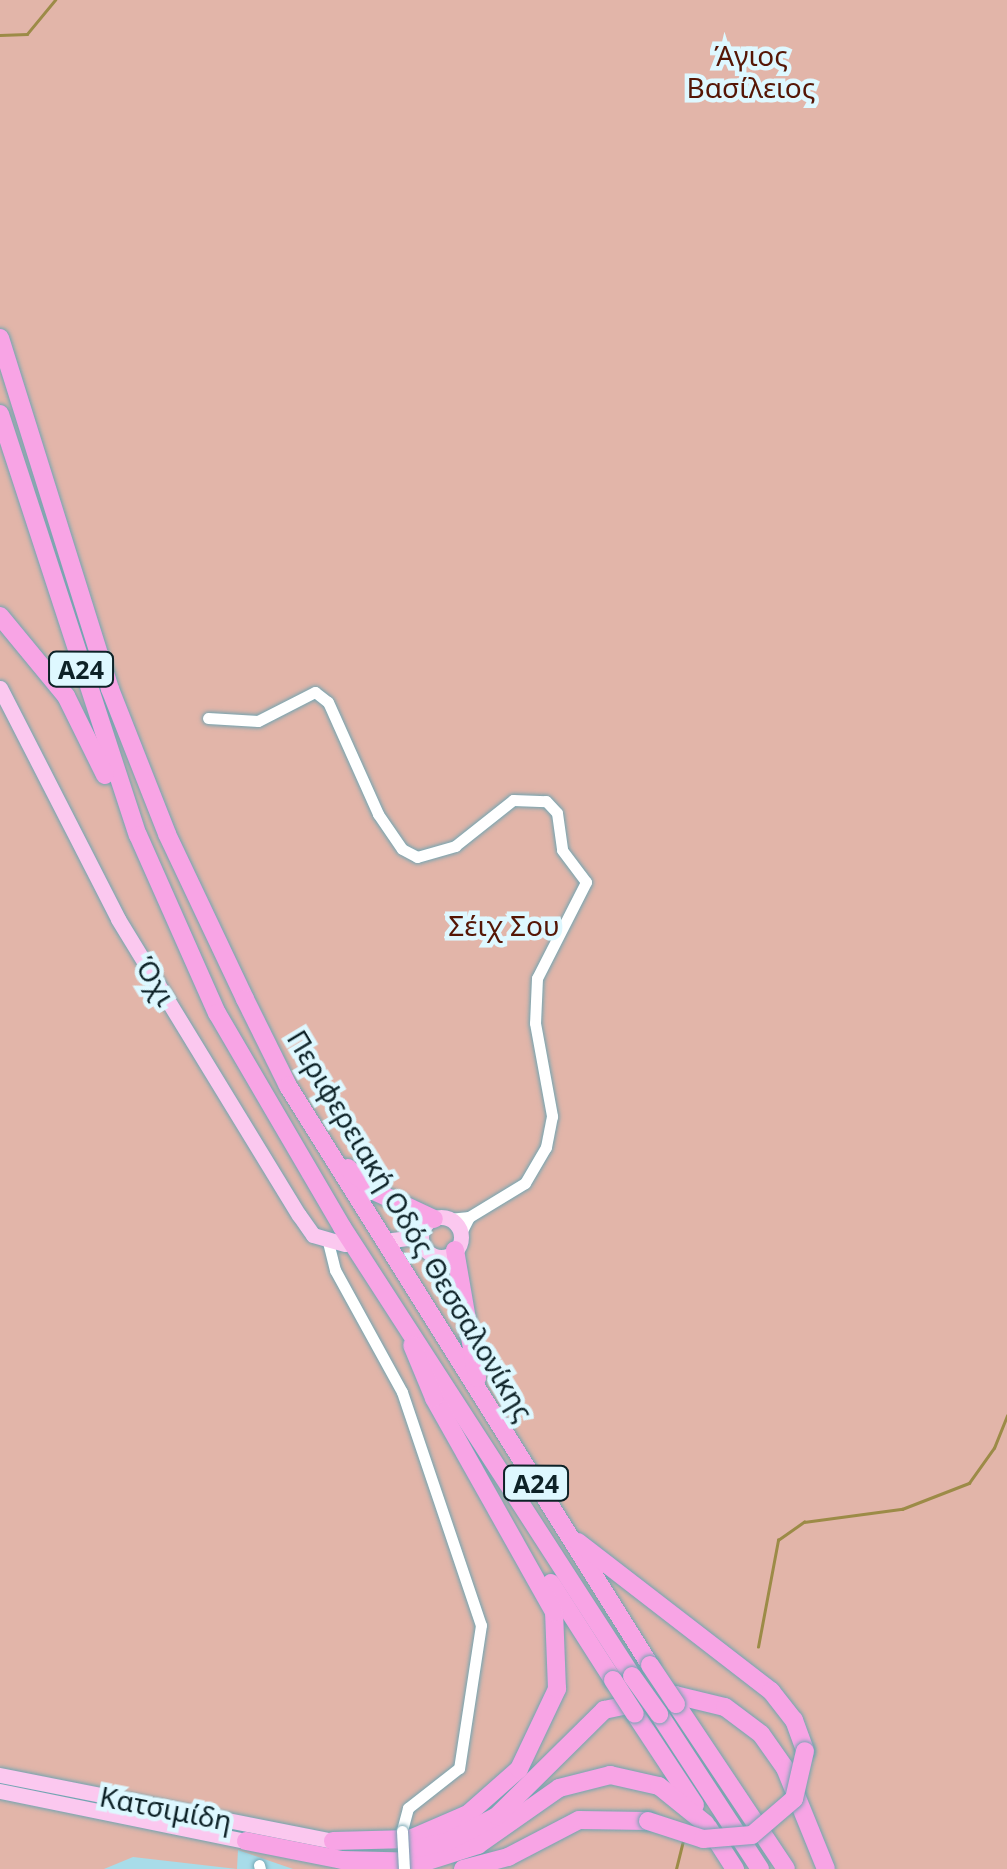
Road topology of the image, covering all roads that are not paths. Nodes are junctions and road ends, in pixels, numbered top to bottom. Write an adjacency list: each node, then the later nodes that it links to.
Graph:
1 (0, 338): 7 (highway, Περιφερειακή Οδός Θεσσαλονίκης / Α24)
2 (0, 414): 6 (highway, Περιφερειακή Οδός Θεσσαλονίκης / Α24)
3 (0, 616): 6 (highway)
4 (0, 688): 11 (main road, Όχι)
5 (208, 718): 8 (street)
6 (173, 920): 14 (highway, Περιφερειακή Οδός Θεσσαλονίκης / Α24)
7 (333, 1154): 9 (highway); 17 (highway, Περιφερειακή Οδός Θεσσαλονίκης / Α24)
8 (469, 1217): 9 (street); 12 (street)
9 (428, 1231): 10 (main road); 12 (main road); 12 (main road)
10 (392, 1240)
11 (328, 1242): 13 (main road); 16 (street)
12 (458, 1242): 17 (highway)
13 (345, 1244)
14 (408, 1329): 15 (highway); 20 (highway, Περιφερειακή Οδός Θεσσαλονίκης / Α24, bridge)
15 (422, 1375): 16 (street); 19 (highway)
16 (402, 1392): 28 (street, bridge)
17 (481, 1393): 18 (highway, Περιφερειακή Οδός Θεσσαλονίκης / Α24)
18 (567, 1533): 20 (highway, Περιφερειακή Οδός Θεσσαλονίκης / Α24, bridge); 29 (highway, bridge)
19 (526, 1551): 23 (highway, bridge); 25 (highway)
20 (668, 1709): 31 (highway, Περιφερειακή Οδός Θεσσαλονίκης / Α24); 32 (highway, Περιφερειακή Οδός Θεσσαλονίκης / Α24)
21 (0, 1776): 25 (main road, Κατσιμίδη)
22 (0, 1791): 24 (main road, Κατσιμίδη)
23 (706, 1824): 26 (highway); 30 (highway)
24 (246, 1841): 26 (highway)
25 (333, 1842): 33 (highway)
26 (342, 1860): 27 (highway)
27 (376, 1869)
28 (404, 1869)
29 (463, 1869)
30 (735, 1869)
31 (760, 1869)
32 (786, 1869)
33 (826, 1869)

